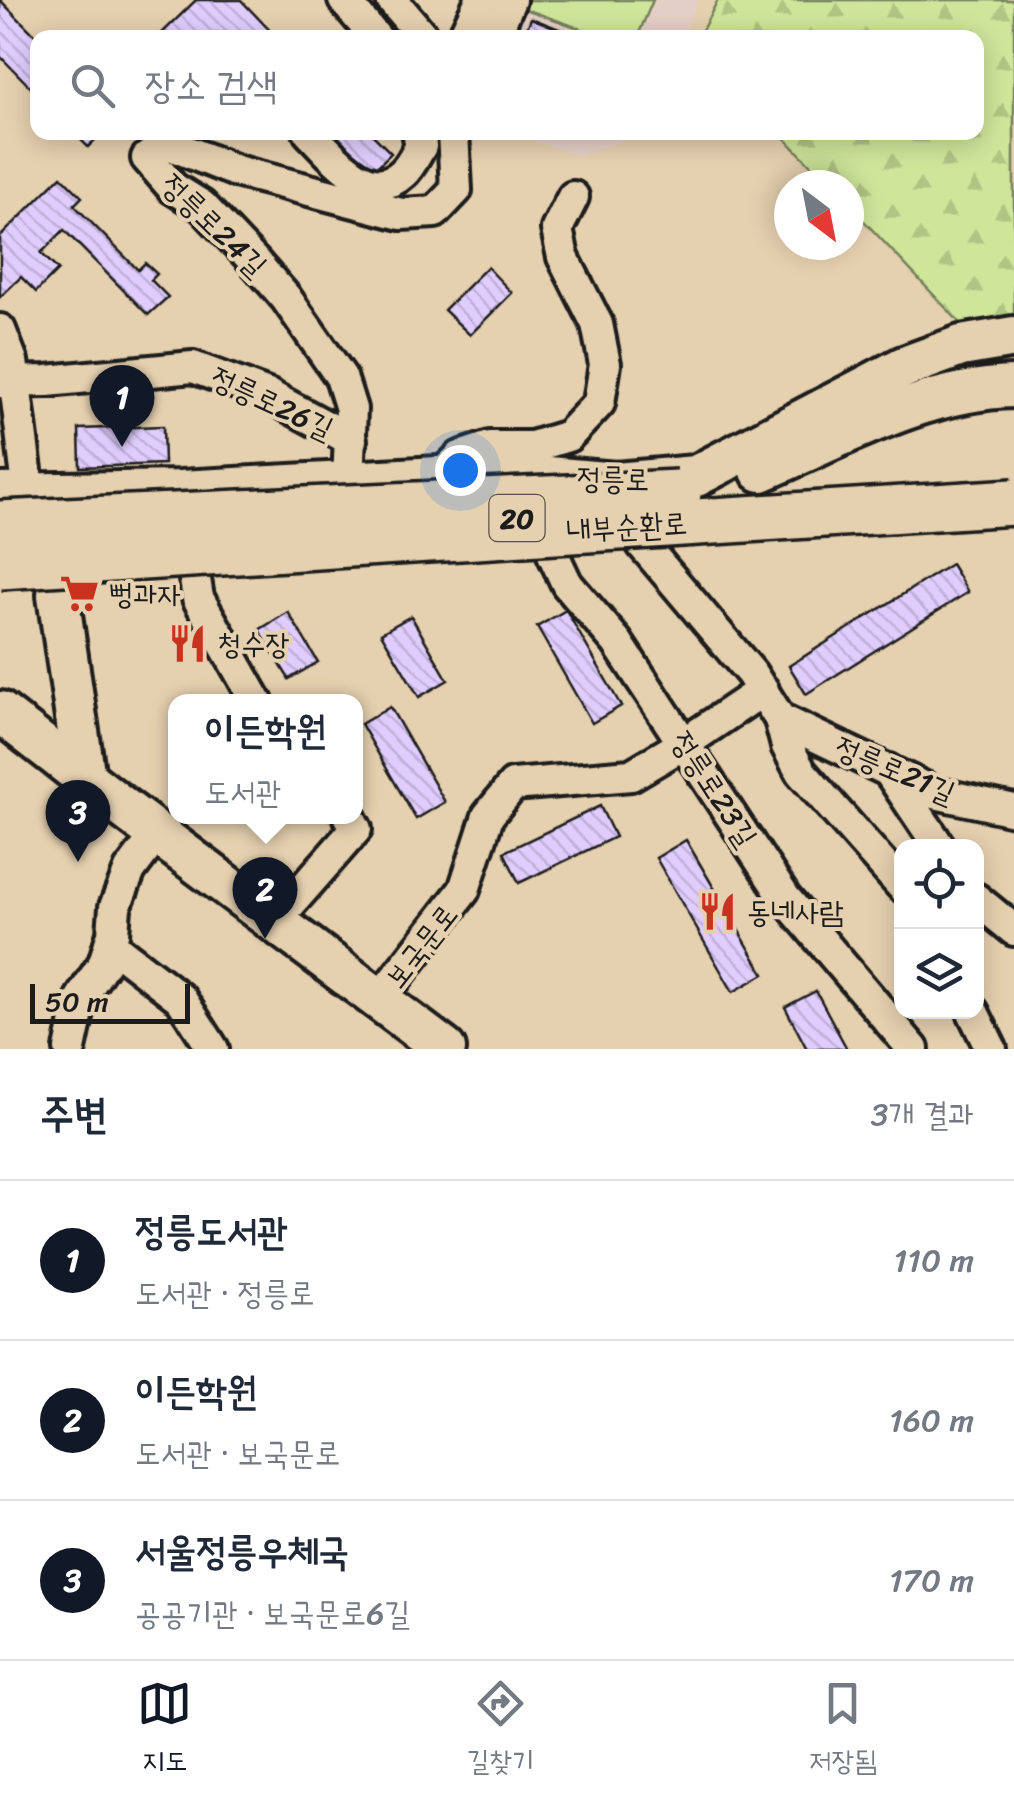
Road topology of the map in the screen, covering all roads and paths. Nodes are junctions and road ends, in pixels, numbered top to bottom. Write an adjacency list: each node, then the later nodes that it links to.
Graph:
1 (344, 0): 5 (street)
2 (392, 0): 6 (street)
3 (481, 0): 7 (street)
4 (510, 0): 8 (street)
5 (369, 30)
6 (417, 30)
7 (467, 30)
8 (497, 30)
9 (317, 140): 10 (street)
10 (420, 140)
11 (453, 140): 17 (street, 정릉로24길)
12 (572, 197): 19 (street)
13 (0, 330): 15 (street)
14 (1014, 337): 21 (main road, 정릉로 / 20)
15 (7, 382): 17 (street, 정릉로26길); 24 (street)
16 (1014, 387): 21 (main road, 정릉로 / 20)
17 (350, 440): 20 (street, 정릉로24길)
18 (1014, 471): 24 (highway, 내부순환로, bridge)
19 (439, 477): 20 (main road, 정릉로 / 20); 21 (main road, 정릉로 / 20)
20 (348, 484): 24 (main road, 정릉로 / 20)
21 (621, 498): 23 (main road, 정릉로 / 20); 26 (main road); 28 (street, 정릉로21길)
22 (1014, 502): 24 (highway, 내부순환로, bridge)
23 (535, 516): 25 (main road, 정릉로 / 20); 32 (street, 정릉로23길)
24 (9, 530): 27 (main road, 정릉로 / 20)
25 (188, 542): 26 (main road, 정릉로 / 20); 29 (street)
26 (133, 544): 27 (main road, 정릉로 / 20)
27 (65, 548): 34 (main road)
28 (763, 690): 31 (street, 정릉로21길); 32 (street)
29 (252, 694)
30 (2, 717): 34 (main road, 보국문로)
31 (780, 719): 33 (street, 정릉로21길); 39 (street, 정릉로21길)
32 (685, 744): 44 (street, 보국문로); 49 (street, 정릉로23길)
33 (886, 768): 35 (street, 정릉로21길); 38 (street)
34 (85, 779): 37 (main road, 보국문로)
35 (1014, 810)
36 (353, 824): 41 (street)
37 (157, 834): 41 (main road, 보국문로); 43 (street)
38 (934, 839)
39 (894, 877)
40 (984, 906): 42 (street)
41 (275, 921): 44 (main road, 보국문로)
42 (1014, 930)
43 (110, 944): 46 (street); 47 (street)
44 (378, 1001): 48 (main road, 보국문로)
45 (976, 1019): 50 (street)
46 (70, 1049)
47 (213, 1049)
48 (445, 1049)
49 (913, 1049)
50 (991, 1049)

